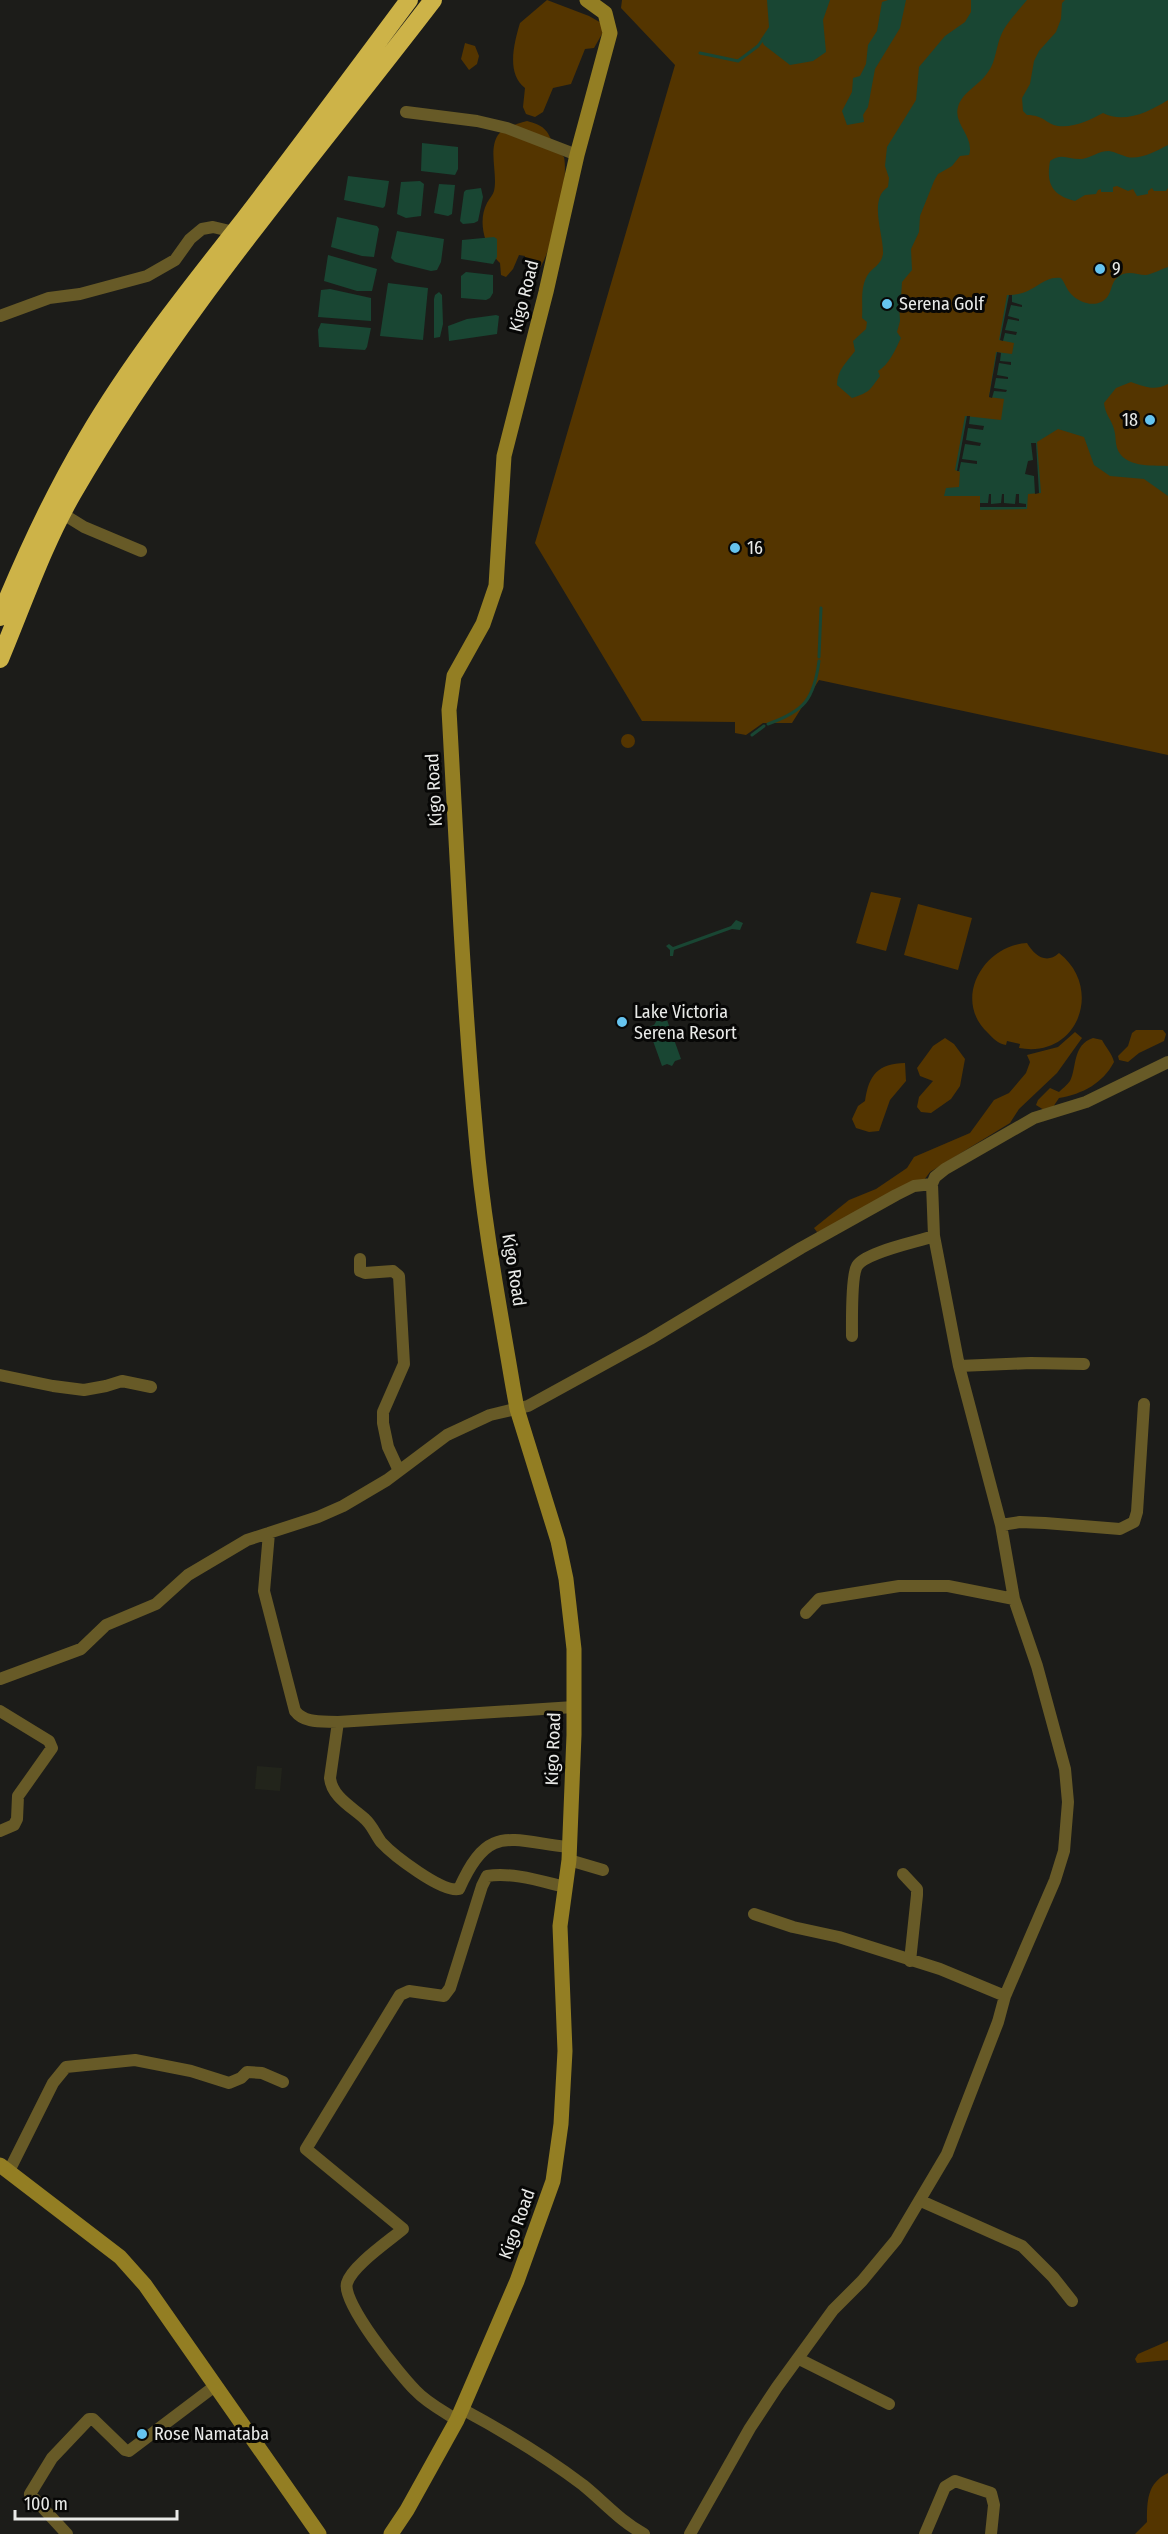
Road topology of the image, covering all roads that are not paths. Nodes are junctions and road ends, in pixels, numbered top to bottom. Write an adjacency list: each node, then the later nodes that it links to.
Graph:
1 (409, 0): 6 (highway)
2 (433, 0): 8 (highway)
3 (587, 0): 5 (street, Kigo Road)
4 (406, 112): 5 (street)
5 (577, 155): 22 (street, Kigo Road)
6 (234, 232): 7 (street); 10 (highway)
7 (0, 316)
8 (63, 514): 9 (street); 11 (highway)
9 (141, 551)
10 (0, 617)
11 (0, 659)
12 (1168, 1062): 13 (street)
13 (932, 1184): 14 (street); 22 (street)
14 (934, 1236): 16 (street); 18 (street)
15 (360, 1259): 23 (street)
16 (852, 1336)
17 (1084, 1364): 18 (street)
18 (959, 1366): 24 (street)
19 (0, 1375): 20 (street)
20 (151, 1387)
21 (1144, 1404): 24 (street)
22 (517, 1409): 23 (street); 29 (street, Kigo Road)
23 (399, 1471): 25 (street)
24 (1001, 1525): 26 (street)
25 (268, 1533): 28 (street); 31 (street)
26 (1014, 1599): 27 (street); 39 (street)
27 (806, 1613)
28 (0, 1679)
29 (574, 1707): 31 (street); 33 (street, Kigo Road)
30 (0, 1711): 32 (street)
31 (338, 1722): 33 (street)
32 (0, 1831)
33 (568, 1853): 34 (street); 36 (street, Kigo Road)
34 (603, 1870)
35 (903, 1874): 38 (street)
36 (565, 1887): 47 (street, Kigo Road); 47 (street)
37 (754, 1914): 38 (street)
38 (910, 1961): 39 (street)
39 (1005, 1996): 42 (street)
40 (283, 2082): 41 (street)
41 (5, 2168): 45 (street)
42 (921, 2201): 43 (street); 44 (street)
43 (1072, 2301)
44 (799, 2358): 46 (street); 52 (street)
45 (215, 2386): 48 (street); 49 (street)
46 (889, 2404)
47 (459, 2415): 50 (street, Kigo Road); 51 (street)
48 (67, 2534)
49 (319, 2534)
50 (391, 2534)
51 (644, 2534)
52 (690, 2534)
53 (925, 2534): 54 (street)
54 (991, 2534)

